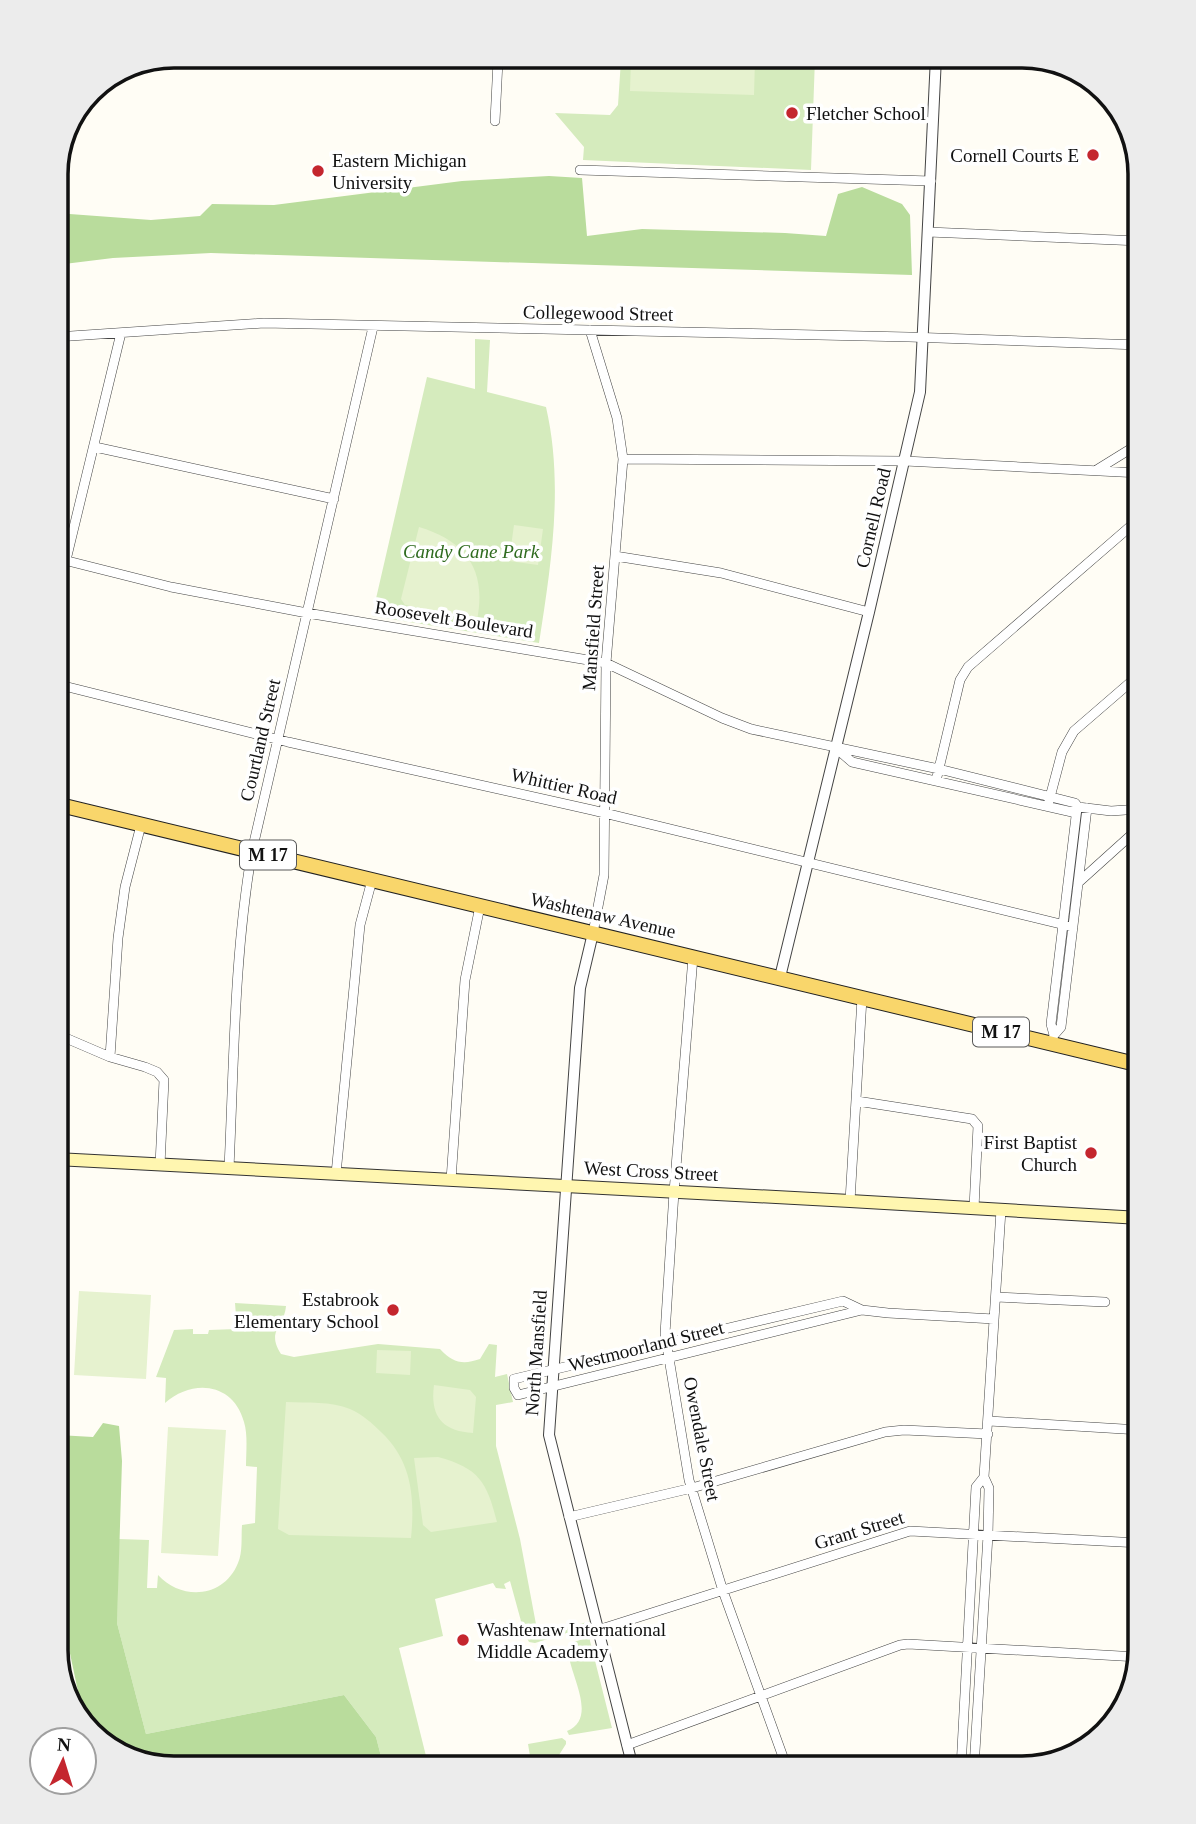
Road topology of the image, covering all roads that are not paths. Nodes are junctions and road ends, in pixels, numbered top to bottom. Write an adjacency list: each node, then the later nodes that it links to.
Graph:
1 (498, 68): 3 (street)
2 (936, 68): 5 (street, Cornell Road)
3 (495, 121)
4 (580, 170): 5 (street)
5 (931, 181): 6 (street, Cornell Road)
6 (928, 232): 7 (street); 12 (street, Cornell Road)
7 (1128, 240)
8 (373, 327): 9 (street, Collegewood Street); 10 (street, Collegewood Street); 20 (street, Courtland Street)
9 (590, 330): 12 (street, Collegewood Street); 16 (street, Mansfield Street)
10 (121, 333): 11 (street, Collegewood Street); 14 (street)
11 (68, 336)
12 (922, 338): 13 (street, Collegewood Street); 17 (street, Cornell Road)
13 (1128, 345)
14 (95, 447): 20 (street); 22 (street)
15 (1128, 450): 18 (street)
16 (623, 459): 17 (street); 23 (street, Mansfield Street)
17 (905, 461): 18 (street); 25 (street, Cornell Road)
18 (1096, 470): 19 (street)
19 (1128, 471)
20 (334, 499): 26 (street, Courtland Street)
21 (1128, 528): 32 (street)
22 (68, 536)
23 (615, 556): 25 (street); 27 (street, Mansfield Street)
24 (68, 561): 26 (street, Roosevelt Boulevard)
25 (869, 612): 31 (street, Cornell Road)
26 (307, 613): 27 (street, Roosevelt Boulevard); 30 (street, Courtland Street)
27 (606, 663): 31 (street, Roosevelt Boulevard); 38 (street, Mansfield Street)
28 (1128, 684): 34 (street)
29 (68, 687): 30 (street, Whittier Road)
30 (278, 739): 38 (street, Whittier Road); 41 (street, Courtland Street)
31 (835, 748): 32 (street, Roosevelt Boulevard); 33 (street, Roosevelt Boulevard); 42 (street, Cornell Road)
32 (939, 769): 33 (street); 34 (street, Roosevelt Boulevard)
33 (936, 781): 34 (street, Roosevelt Boulevard)
34 (1049, 801): 36 (street, Roosevelt Boulevard)
35 (68, 807): 39 (main road, Washtenaw Avenue / M 17)
36 (1082, 807): 37 (street, Roosevelt Boulevard); 44 (street)
37 (1128, 810)
38 (605, 813): 42 (street, Whittier Road); 48 (street, Mansfield Street)
39 (141, 825): 41 (main road, Washtenaw Avenue / M 17); 54 (street)
40 (1128, 837): 44 (street)
41 (252, 851): 43 (main road, Washtenaw Avenue / M 17); 59 (street, Courtland Street)
42 (808, 862): 46 (street, Whittier Road); 50 (street, Cornell Road)
43 (372, 880): 45 (main road, Washtenaw Avenue / M 17); 60 (street)
44 (1073, 881): 46 (street); 47 (street)
45 (480, 906): 48 (main road, Washtenaw Avenue / M 17); 61 (street)
46 (1063, 925): 47 (street, Whittier Road); 52 (street)
47 (1073, 927): 52 (street)
48 (593, 933): 49 (main road, Washtenaw Avenue / M 17); 62 (street, North Mansfield)
49 (693, 957): 50 (main road, Washtenaw Avenue / M 17); 63 (street, Owendale Street)
50 (780, 977): 51 (main road, Washtenaw Avenue / M 17)
51 (862, 998): 52 (main road, Washtenaw Avenue / M 17); 56 (street)
52 (1053, 1040): 55 (main road, Washtenaw Avenue / M 17)
53 (68, 1041): 54 (street)
54 (110, 1057): 58 (street)
55 (1128, 1062)
56 (857, 1101): 64 (street); 65 (street)
57 (68, 1160): 58 (main road, West Cross Street)
58 (160, 1165): 59 (main road, West Cross Street)
59 (229, 1168): 60 (main road, West Cross Street)
60 (337, 1174): 61 (main road, West Cross Street)
61 (451, 1180): 62 (main road, West Cross Street)
62 (566, 1186): 63 (main road, West Cross Street); 74 (street, North Mansfield)
63 (674, 1192): 64 (main road, West Cross Street); 72 (street, Owendale Street)
64 (850, 1201): 65 (main road, West Cross Street)
65 (974, 1208): 66 (main road, West Cross Street)
66 (1001, 1210): 67 (main road, West Cross Street); 68 (street)
67 (1128, 1217)
68 (996, 1297): 69 (street); 71 (street)
69 (1105, 1302)
70 (862, 1310): 71 (street, Westmoorland Street); 72 (street, Westmoorland Street); 73 (street, Westmoorland Street)
71 (994, 1319): 76 (street)
72 (667, 1343): 73 (street, Owendale Street); 74 (street, Westmoorland Street)
73 (668, 1359): 75 (street, Westmoorland Street); 80 (street, Owendale Street)
74 (552, 1370): 75 (street, North Mansfield); 75 (street, Westmoorland Street)
75 (551, 1387): 81 (street, North Mansfield)
76 (989, 1420): 77 (street); 78 (street)
77 (1128, 1429)
78 (988, 1434): 79 (street); 80 (street)
79 (984, 1477): 82 (street); 83 (street)
80 (692, 1488): 81 (street); 85 (street, Owendale Street)
81 (569, 1517): 86 (street, North Mansfield)
82 (974, 1534): 83 (street, Grant Street); 85 (street, Grant Street); 87 (street)
83 (988, 1535): 84 (street, Grant Street); 88 (street)
84 (1128, 1543)
85 (723, 1591): 86 (street, Grant Street); 90 (street, Owendale Street)
86 (598, 1630): 91 (street, North Mansfield)
87 (968, 1647): 88 (street); 90 (street); 94 (street)
88 (981, 1648): 89 (street); 95 (street)
89 (1128, 1656)
90 (761, 1697): 91 (street); 93 (street, Owendale Street)
91 (627, 1745): 92 (street, North Mansfield)
92 (630, 1756)
93 (783, 1756)
94 (962, 1756)
95 (975, 1756)

